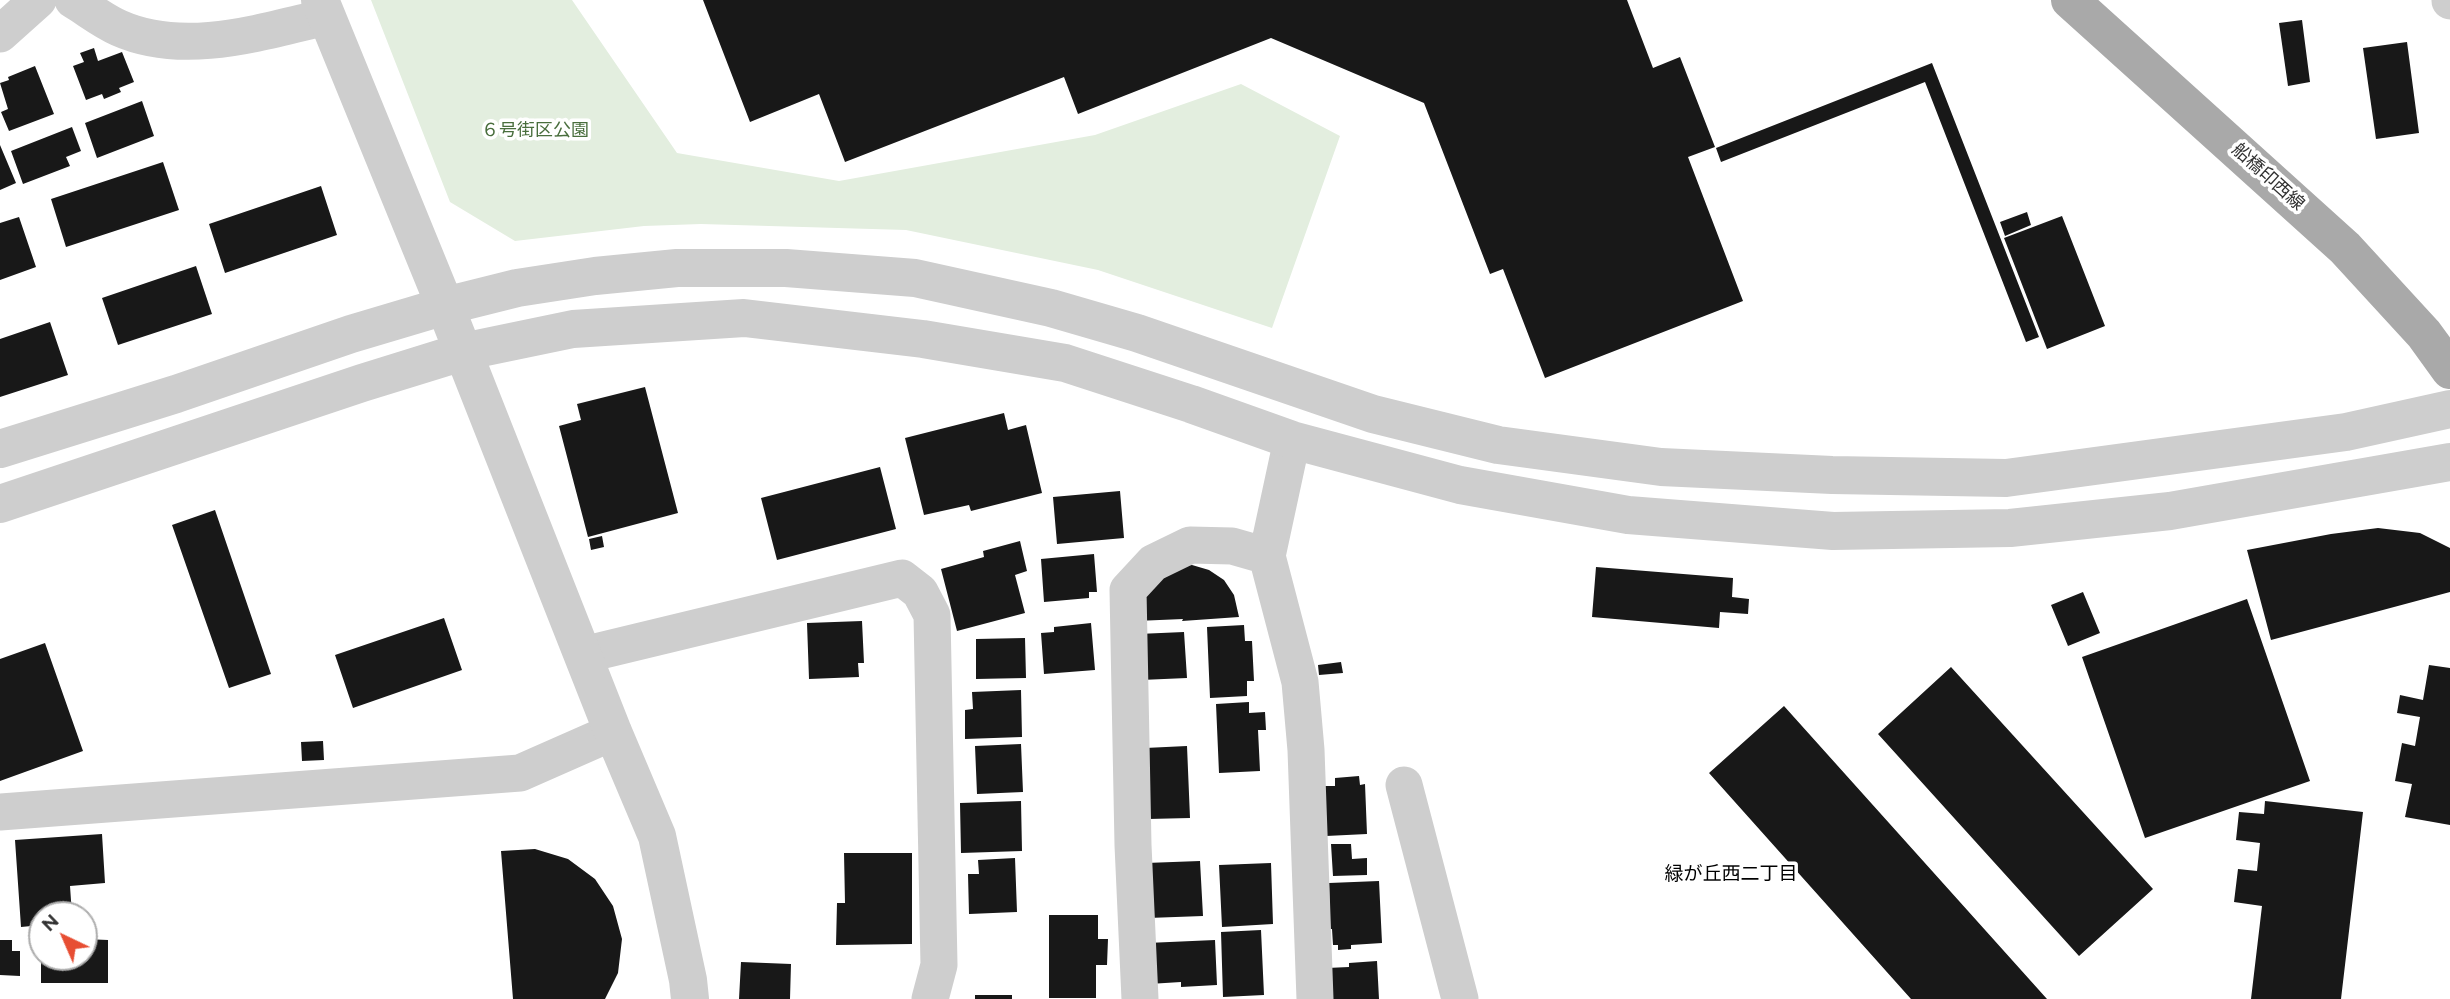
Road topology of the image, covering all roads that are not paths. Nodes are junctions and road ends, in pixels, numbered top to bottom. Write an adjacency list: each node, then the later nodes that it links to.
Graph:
1 (38, 0): 5 (street)
2 (73, 0): 4 (street)
3 (2070, 0): 8 (main road, 船橋印西線)
4 (323, 9): 6 (street)
5 (0, 34)
6 (445, 306): 7 (street); 9 (street); 11 (street)
7 (462, 352): 10 (street); 13 (street); 15 (street)
8 (2450, 370)
9 (2450, 409)
10 (1292, 440): 12 (street); 14 (street)
11 (0, 449)
12 (2450, 462)
13 (0, 504)
14 (1267, 555): 21 (street); 22 (street)
15 (583, 655): 16 (street); 20 (street)
16 (613, 732): 18 (street); 19 (street)
17 (1404, 785): 23 (street)
18 (0, 812)
19 (690, 999)
20 (930, 999)
21 (1140, 999)
22 (1315, 999)
23 (1460, 999)

